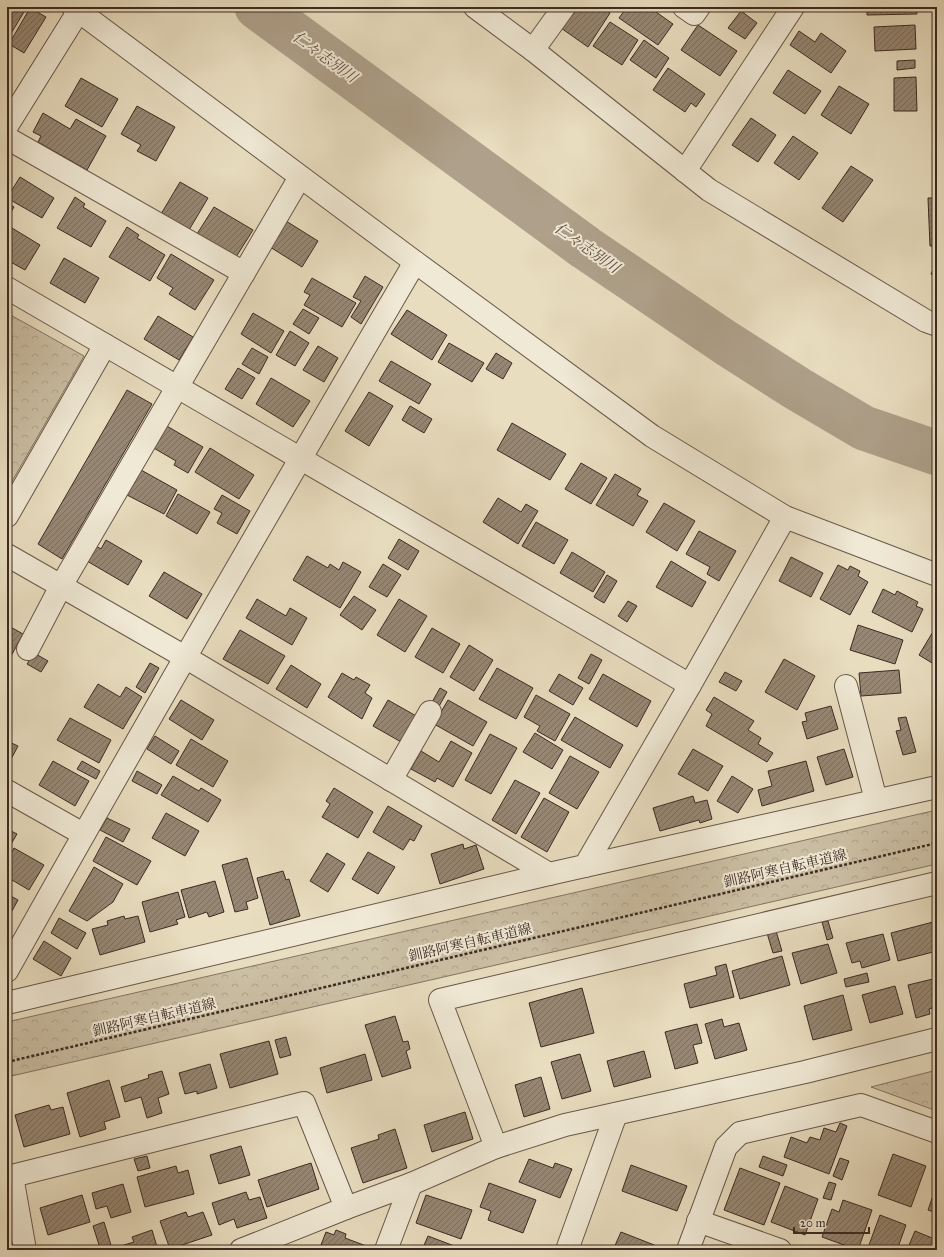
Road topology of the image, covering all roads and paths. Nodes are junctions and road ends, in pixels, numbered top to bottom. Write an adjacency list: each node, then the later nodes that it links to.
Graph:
1 (475, 7): 7 (street)
2 (564, 7): 7 (street)
3 (684, 7): 4 (street)
4 (699, 7)
5 (793, 7): 10 (street)
6 (76, 10): 8 (street); 11 (street)
7 (533, 50): 10 (street)
8 (7, 126)
9 (7, 138): 13 (street)
10 (685, 171): 15 (street)
11 (300, 177): 12 (street); 13 (street)
12 (415, 262): 18 (street); 20 (street)
13 (244, 273): 17 (street)
14 (7, 288): 16 (street)
15 (937, 325)
16 (105, 345): 17 (street); 19 (street)
17 (177, 388): 18 (street); 23 (street)
18 (300, 458): 25 (street); 26 (street)
19 (7, 516)
20 (784, 517): 22 (street); 26 (street)
21 (7, 555): 23 (street)
22 (937, 575)
23 (61, 586): 24 (street); 25 (street)
24 (28, 649)
25 (185, 657): 29 (street); 33 (street)
26 (690, 685): 35 (street)
27 (846, 686): 32 (street)
28 (430, 712): 29 (street)
29 (391, 780): 36 (street)
30 (937, 786): 32 (street)
31 (7, 791): 33 (street)
32 (876, 800): 35 (street)
33 (83, 834): 38 (street)
34 (937, 843): 41 (path, 釧路阿寒自転車道線)
35 (585, 866): 36 (street)
36 (549, 874): 39 (street)
37 (937, 883): 44 (street)
38 (7, 971)
39 (7, 1003)
40 (937, 1039): 42 (street)
41 (7, 1062)
42 (616, 1114): 44 (street); 51 (street)
43 (937, 1132): 47 (street)
44 (496, 1148): 45 (street)
45 (411, 1184): 46 (street); 50 (street)
46 (346, 1208): 48 (street); 49 (street)
47 (698, 1221): 52 (street); 53 (street)
48 (25, 1250)
49 (242, 1250)
50 (386, 1250)
51 (566, 1250)
52 (688, 1250)
53 (780, 1250)

